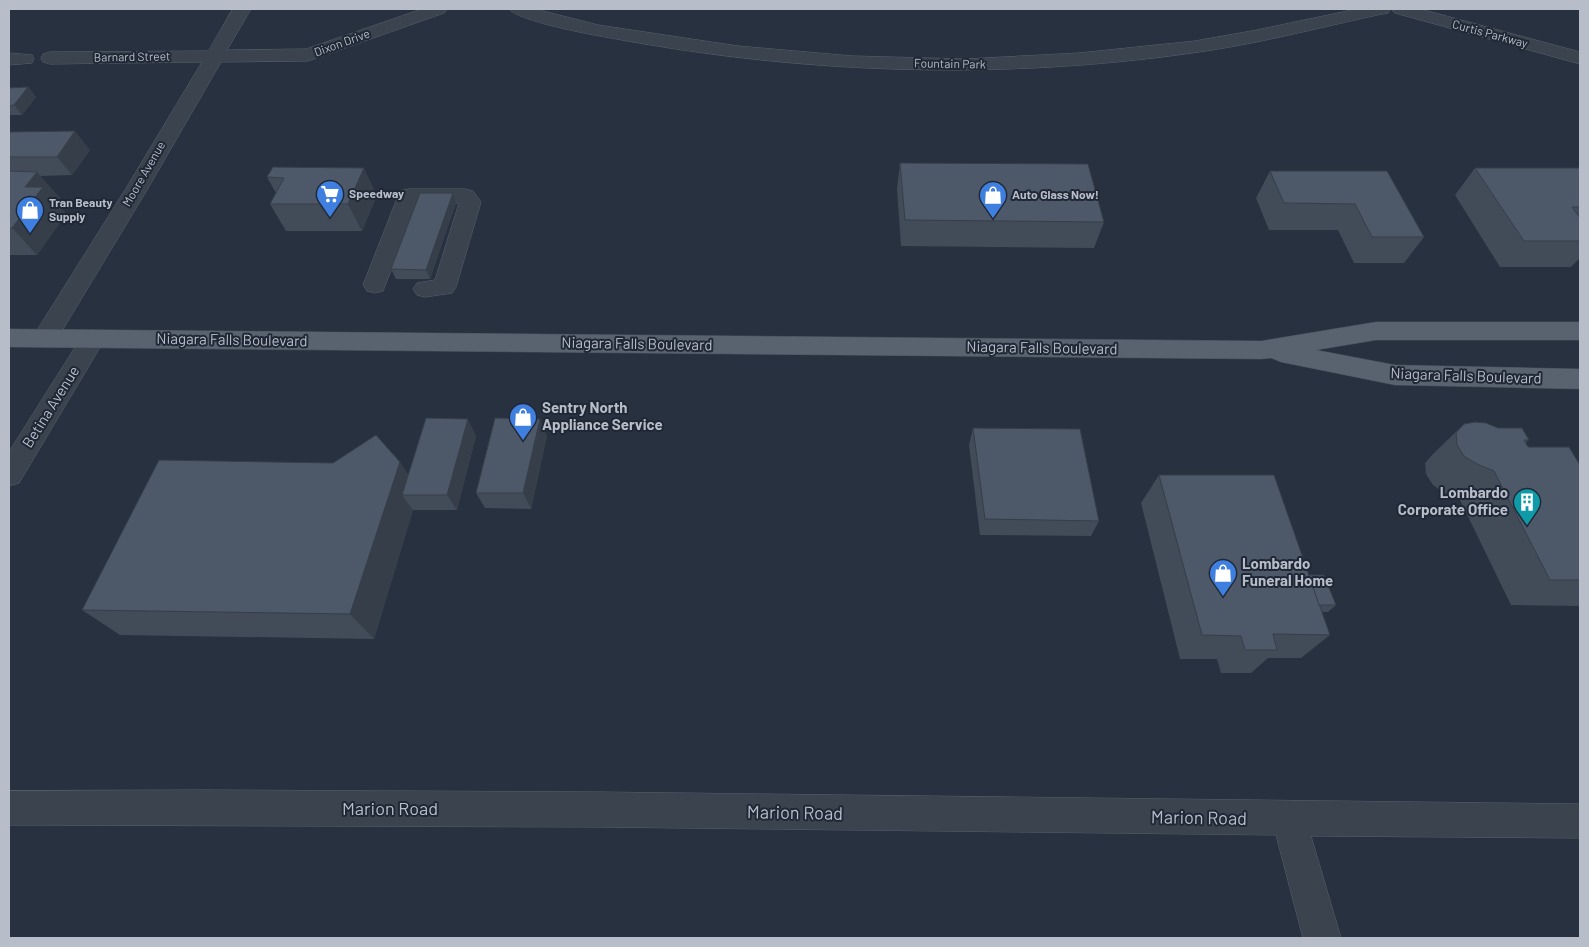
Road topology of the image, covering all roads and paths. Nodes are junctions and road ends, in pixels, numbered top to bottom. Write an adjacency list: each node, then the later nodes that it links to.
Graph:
1 (242, 9): 6 (street, Moore Avenue)
2 (438, 9): 6 (street, Dixon Drive)
3 (518, 9): 4 (street, Fountain Park)
4 (1382, 9)
5 (1401, 9): 8 (street, Curtis Parkway)
6 (213, 56): 7 (street, Barnard Street); 13 (street, Moore Avenue)
7 (50, 58)
8 (1580, 58)
9 (375, 285): 10 (street)
10 (425, 289)
11 (1580, 331): 15 (main road, Niagara Falls Boulevard)
12 (9, 338): 13 (main road, Niagara Falls Boulevard)
13 (45, 338): 14 (main road, Niagara Falls Boulevard)
14 (93, 339): 15 (main road, Niagara Falls Boulevard); 17 (street, Betina Avenue)
15 (1264, 350): 16 (main road, Niagara Falls Boulevard)
16 (1580, 379)
17 (13, 463)
18 (9, 808): 19 (street, Marion Road)
19 (1289, 819): 20 (street, Marion Road); 21 (street)
20 (1580, 821)
21 (1322, 938)

